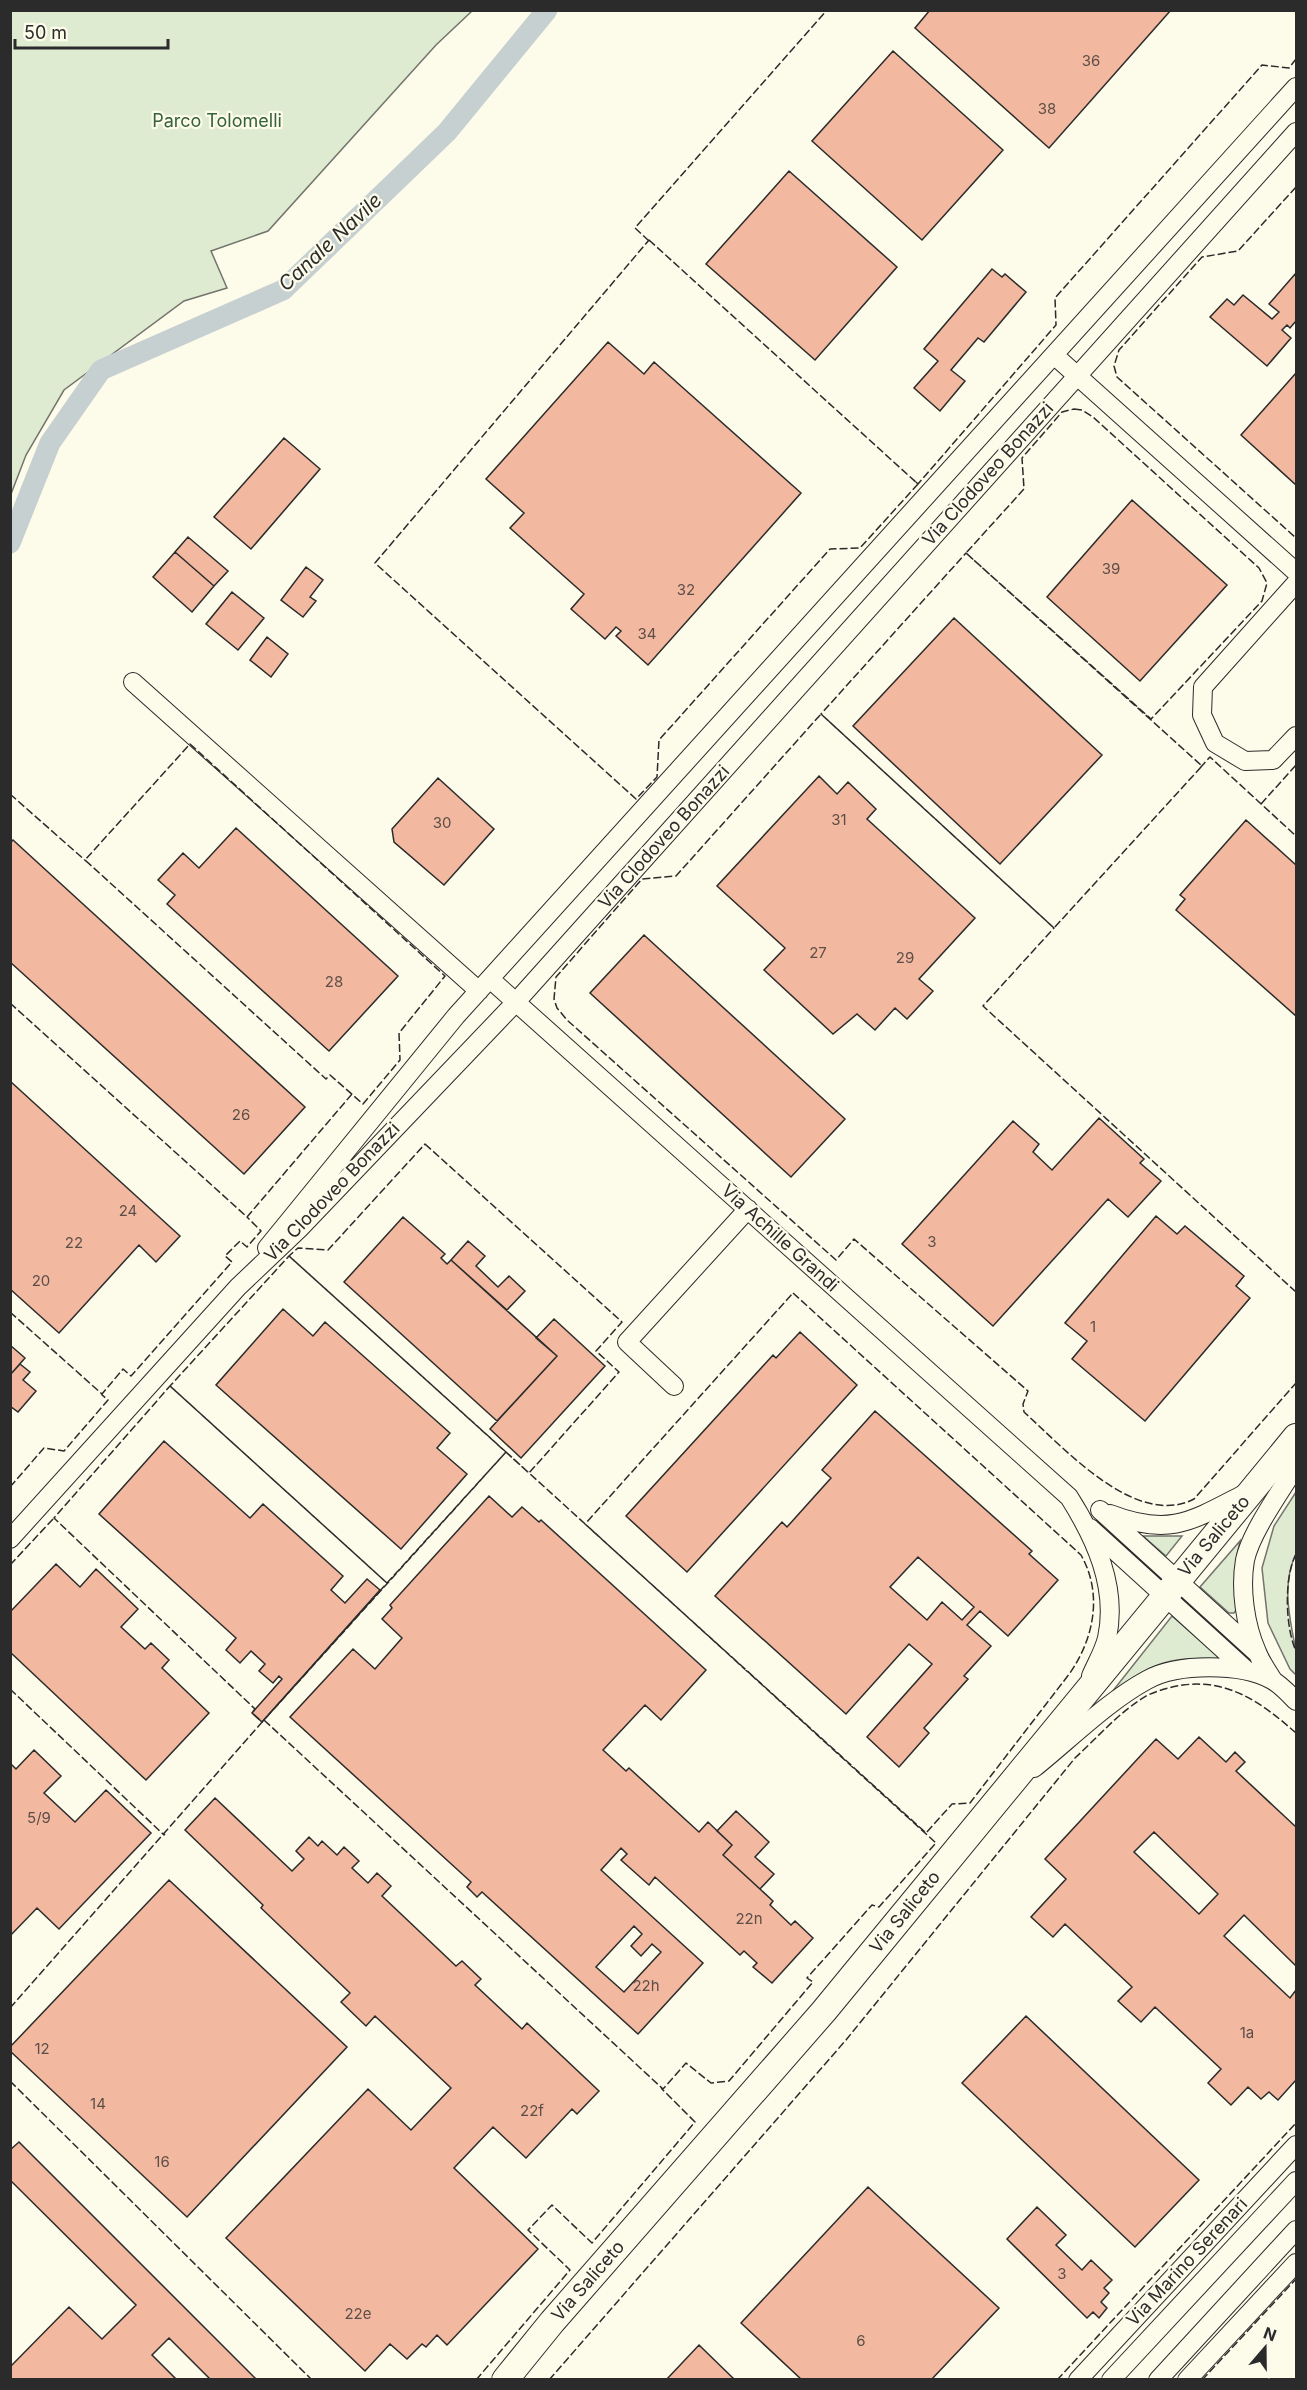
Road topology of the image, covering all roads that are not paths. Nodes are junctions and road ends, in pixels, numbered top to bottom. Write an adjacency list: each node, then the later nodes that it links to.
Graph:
1 (1296, 87): 3 (street, Via Clodoveo Bonazzi)
2 (1296, 132): 4 (street, Via Clodoveo Bonazzi)
3 (1054, 355): 4 (street); 9 (street, Via Clodoveo Bonazzi)
4 (1077, 375): 5 (street); 10 (street, Via Clodoveo Bonazzi)
5 (1296, 572)
6 (1296, 583): 8 (street)
7 (133, 682): 9 (street)
8 (1296, 736)
9 (485, 985): 10 (street, Via Achille Grandi); 12 (street, Via Clodoveo Bonazzi)
10 (515, 1003): 11 (street, Via Achille Grandi); 12 (street, Via Clodoveo Bonazzi)
11 (748, 1209): 13 (street); 17 (street, Via Achille Grandi)
12 (238, 1287): 20 (street, Via Clodoveo Bonazzi)
13 (674, 1386)
14 (1296, 1437): 16 (main road, Via Saliceto)
15 (1296, 1466): 22 (street)
16 (1253, 1490): 18 (street, Via Achille Grandi); 21 (main road, Via Saliceto)
17 (1070, 1497): 18 (street, Via Achille Grandi); 19 (street, Via Achille Grandi)
18 (1100, 1510): 21 (street, Via Achille Grandi)
19 (1087, 1525): 21 (street, Via Achille Grandi); 25 (street, Via Achille Grandi)
20 (10, 1539)
21 (1172, 1587): 22 (street); 23 (street); 25 (main road, Via Saliceto)
22 (1257, 1652): 24 (street)
23 (1246, 1670): 24 (street); 27 (street)
24 (1273, 1680): 26 (street)
25 (1083, 1695): 27 (main road, Via Saliceto)
26 (1296, 1701)
27 (999, 1797): 38 (main road, Via Saliceto)
28 (1296, 2145): 31 (street, Via Marino Serenari)
29 (1296, 2181): 32 (street, Via Marino Serenari)
30 (1296, 2230): 34 (street)
31 (1213, 2235): 32 (street); 36 (street, Via Marino Serenari)
32 (1231, 2251): 37 (street, Via Marino Serenari)
33 (1296, 2263): 35 (street)
34 (1237, 2295): 35 (street); 40 (street)
35 (1253, 2309): 41 (street)
36 (1098, 2359): 37 (street); 39 (street, Via Marino Serenari)
37 (1113, 2377)
38 (505, 2379)
39 (1078, 2379)
40 (1158, 2379)
41 (1187, 2379)

